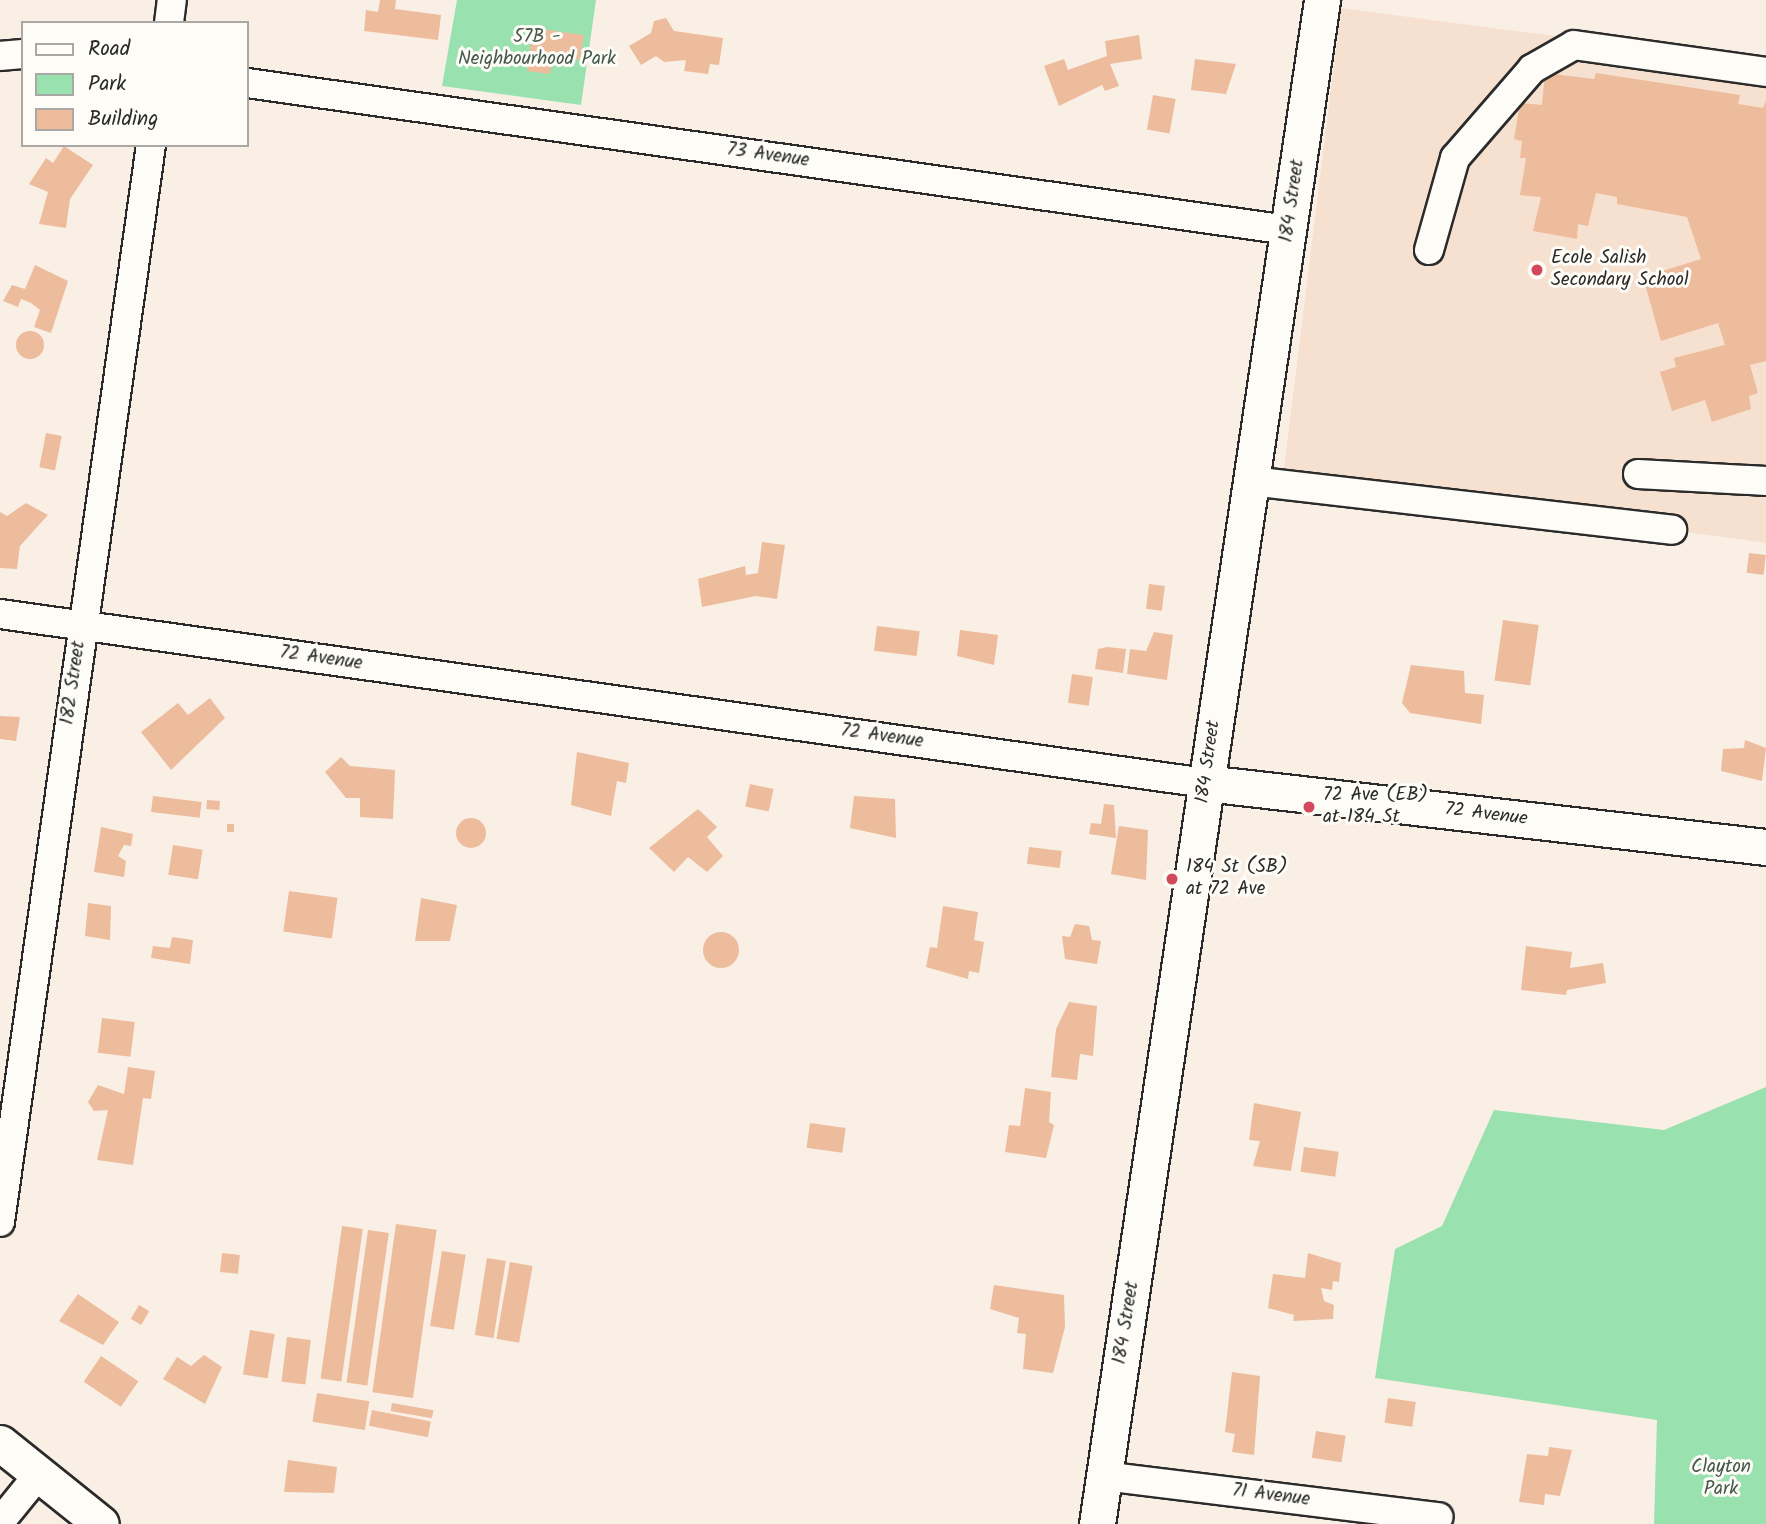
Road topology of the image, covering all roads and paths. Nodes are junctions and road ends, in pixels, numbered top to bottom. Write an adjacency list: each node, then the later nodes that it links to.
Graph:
1 (172, 0): 3 (street)
2 (1322, 0): 9 (main road, 184 Street)
3 (169, 21)
4 (21, 54): 5 (street)
5 (0, 56)
6 (1766, 72): 10 (street)
7 (248, 83): 9 (street, 73 Avenue)
8 (151, 147): 16 (street, 182 Street)
9 (1288, 230): 12 (main road, 184 Street)
10 (1429, 250)
11 (1638, 474): 13 (street)
12 (1251, 481): 14 (street); 17 (main road, 184 Street)
13 (1766, 481)
14 (1672, 530)
15 (0, 614): 16 (street, 72 Avenue)
16 (82, 625): 17 (street, 72 Avenue); 19 (street, 182 Street)
17 (1205, 783): 18 (main road, 72 Avenue); 22 (main road, 184 Street)
18 (1766, 847)
19 (0, 1222)
20 (0, 1443): 21 (main road)
21 (39, 1474): 24 (street); 25 (main road)
22 (1104, 1476): 23 (street, 71 Avenue); 26 (main road, 184 Street)
23 (1438, 1517)
24 (0, 1522)
25 (101, 1524)
26 (1097, 1524)

